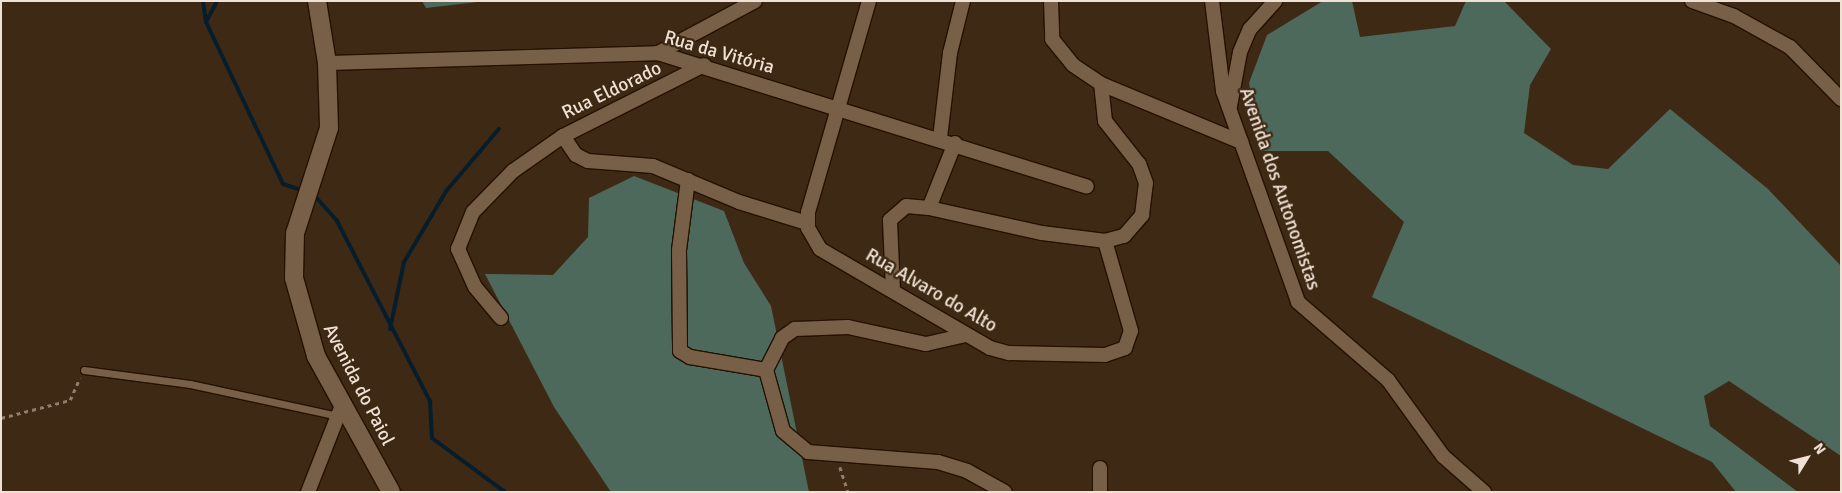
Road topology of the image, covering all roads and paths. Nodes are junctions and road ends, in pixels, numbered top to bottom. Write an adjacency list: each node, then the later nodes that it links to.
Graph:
1 (317, 1): 10 (street, Avenida do Paiol)
2 (755, 1): 9 (street)
3 (869, 1): 14 (street)
4 (963, 1): 17 (street)
5 (1050, 1): 12 (street)
6 (1212, 1): 15 (street, Avenida dos Autonomistas)
7 (1275, 1): 15 (street)
8 (1692, 1): 13 (street)
9 (658, 53): 10 (street, Rua da Vitória); 11 (street, Rua da Vitória)
10 (327, 63): 30 (street, Avenida do Paiol)
11 (704, 65): 14 (street, Rua da Vitória); 16 (street, Rua Eldorado)
12 (1101, 84): 18 (street); 24 (street)
13 (1841, 99)
14 (836, 106): 17 (street, Rua da Vitória); 23 (street)
15 (1230, 106): 18 (street, Avenida dos Autonomistas)
16 (563, 136): 20 (street); 26 (street, Rua Eldorado)
17 (940, 138): 19 (street, Rua da Vitória)
18 (1240, 142): 39 (street, Avenida dos Autonomistas)
19 (955, 143): 21 (street, Rua da Vitória); 22 (street)
20 (688, 180): 23 (street); 29 (street)
21 (1087, 187)
22 (929, 208): 24 (street); 25 (street)
23 (807, 223): 25 (street, Rua Alvaro do Alto)
24 (1105, 242): 27 (street, Rua Alvaro do Alto)
25 (893, 290): 27 (street, Rua Alvaro do Alto)
26 (501, 318)
27 (966, 335): 29 (street)
28 (84, 370): 30 (lane); 31 (path)
29 (766, 370): 32 (street)
30 (340, 412): 34 (street); 35 (street, Avenida do Paiol)
31 (1, 418)
32 (837, 455): 36 (path); 37 (street)
33 (1100, 468): 38 (street)
34 (308, 492)
35 (391, 492)
36 (848, 492)
37 (1005, 492)
38 (1100, 492)
39 (1484, 492)

